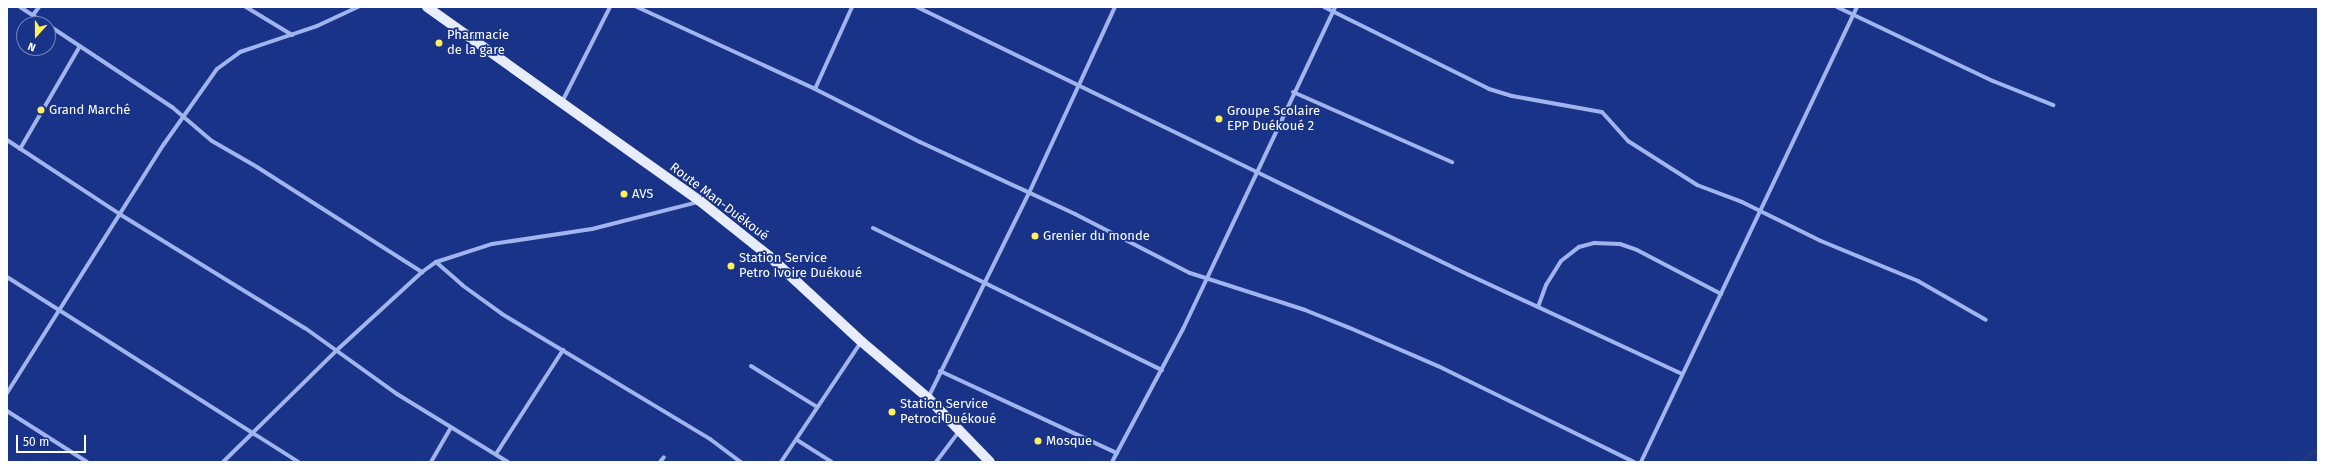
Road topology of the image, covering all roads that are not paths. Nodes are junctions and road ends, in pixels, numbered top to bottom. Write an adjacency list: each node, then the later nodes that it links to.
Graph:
1 (20, 7): 16 (street)
2 (39, 7): 16 (street)
3 (246, 7): 18 (street)
4 (358, 7): 18 (street)
5 (427, 7): 23 (main road, Route Man-Duékoué)
6 (610, 7): 23 (street)
7 (637, 7): 21 (street)
8 (852, 7): 21 (street)
9 (917, 7): 20 (street)
10 (1115, 7): 20 (street)
11 (1324, 7): 14 (street)
12 (1837, 7): 15 (street)
13 (1857, 7): 15 (street)
14 (1334, 9): 22 (street); 32 (street)
15 (1853, 15): 24 (street); 32 (street)
16 (33, 16)
17 (56, 31): 19 (street)
18 (292, 35): 25 (street)
19 (80, 46): 25 (street); 27 (street)
20 (1079, 85): 29 (street); 30 (street)
21 (815, 89): 30 (street)
22 (1293, 92): 28 (street); 29 (street)
23 (560, 104): 31 (main road, Route Man-Duékoué)
24 (2053, 105)
25 (184, 118): 33 (street); 36 (street)
26 (7, 140): 27 (street)
27 (20, 149): 33 (street)
28 (1452, 162)
29 (1257, 170): 38 (street); 41 (street)
30 (1029, 192): 38 (street); 39 (street)
31 (700, 201): 35 (street); 44 (main road, Route Man-Duékoué)
32 (1760, 210): 40 (street); 43 (street)
33 (121, 215): 42 (street); 45 (street)
34 (873, 228): 39 (street)
35 (436, 262): 36 (street); 46 (street)
36 (422, 272): 45 (street)
37 (7, 277): 42 (street)
38 (1207, 280): 48 (street); 74 (street)
39 (985, 281): 48 (street); 49 (street)
40 (1721, 294): 41 (street); 50 (street)
41 (1538, 307): 50 (street)
42 (59, 310): 51 (street); 57 (street)
43 (1986, 320)
44 (862, 342): 52 (main road, Route Man-Duékoué); 53 (street)
45 (337, 350): 55 (street); 57 (street)
46 (563, 350): 60 (street); 68 (street)
47 (751, 366): 53 (street)
48 (1162, 370): 59 (street)
49 (940, 371): 52 (street); 59 (street)
50 (1682, 374): 75 (street)
51 (7, 393)
52 (928, 398): 56 (main road, Route Man-Duékoué)
53 (817, 407): 58 (street)
54 (7, 411): 62 (street)
55 (451, 428): 60 (street); 65 (street)
56 (960, 430): 71 (street); 72 (main road, Route Man-Duékoué)
57 (252, 433): 63 (street); 64 (street)
58 (796, 440): 69 (street); 70 (street)
59 (1116, 453): 73 (street)
60 (496, 454): 66 (street)
61 (664, 456): 67 (street)
62 (87, 462)
63 (223, 462)
64 (298, 462)
65 (430, 462)
66 (508, 462)
67 (660, 462)
68 (741, 462)
69 (781, 462)
70 (832, 462)
71 (936, 462)
72 (990, 462)
73 (1112, 462)
74 (1634, 462)
75 (1641, 462)

